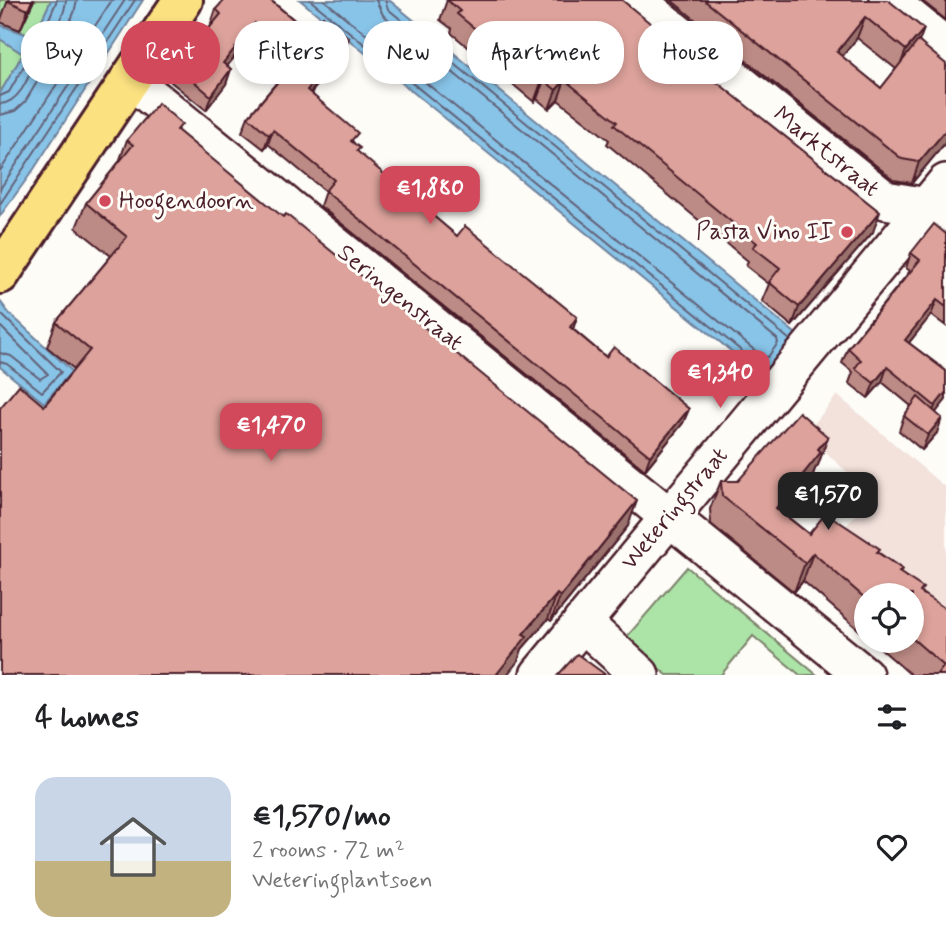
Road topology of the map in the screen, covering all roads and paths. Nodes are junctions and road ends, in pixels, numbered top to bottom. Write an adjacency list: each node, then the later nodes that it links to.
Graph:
1 (183, 0): 4 (main road)
2 (636, 0): 8 (street, Marktstraat)
3 (888, 0): 5 (street)
4 (169, 21)
5 (946, 47)
6 (128, 84): 9 (main road)
7 (136, 84): 10 (street, Seringenstraat)
8 (940, 204): 10 (street, Weteringstraat)
9 (0, 274)
10 (669, 516): 11 (street, Weteringstraat); 14 (street, Seringenstraat)
11 (582, 622): 12 (street, Weteringstraat); 13 (street)
12 (539, 675)
13 (640, 675)
14 (864, 675)

